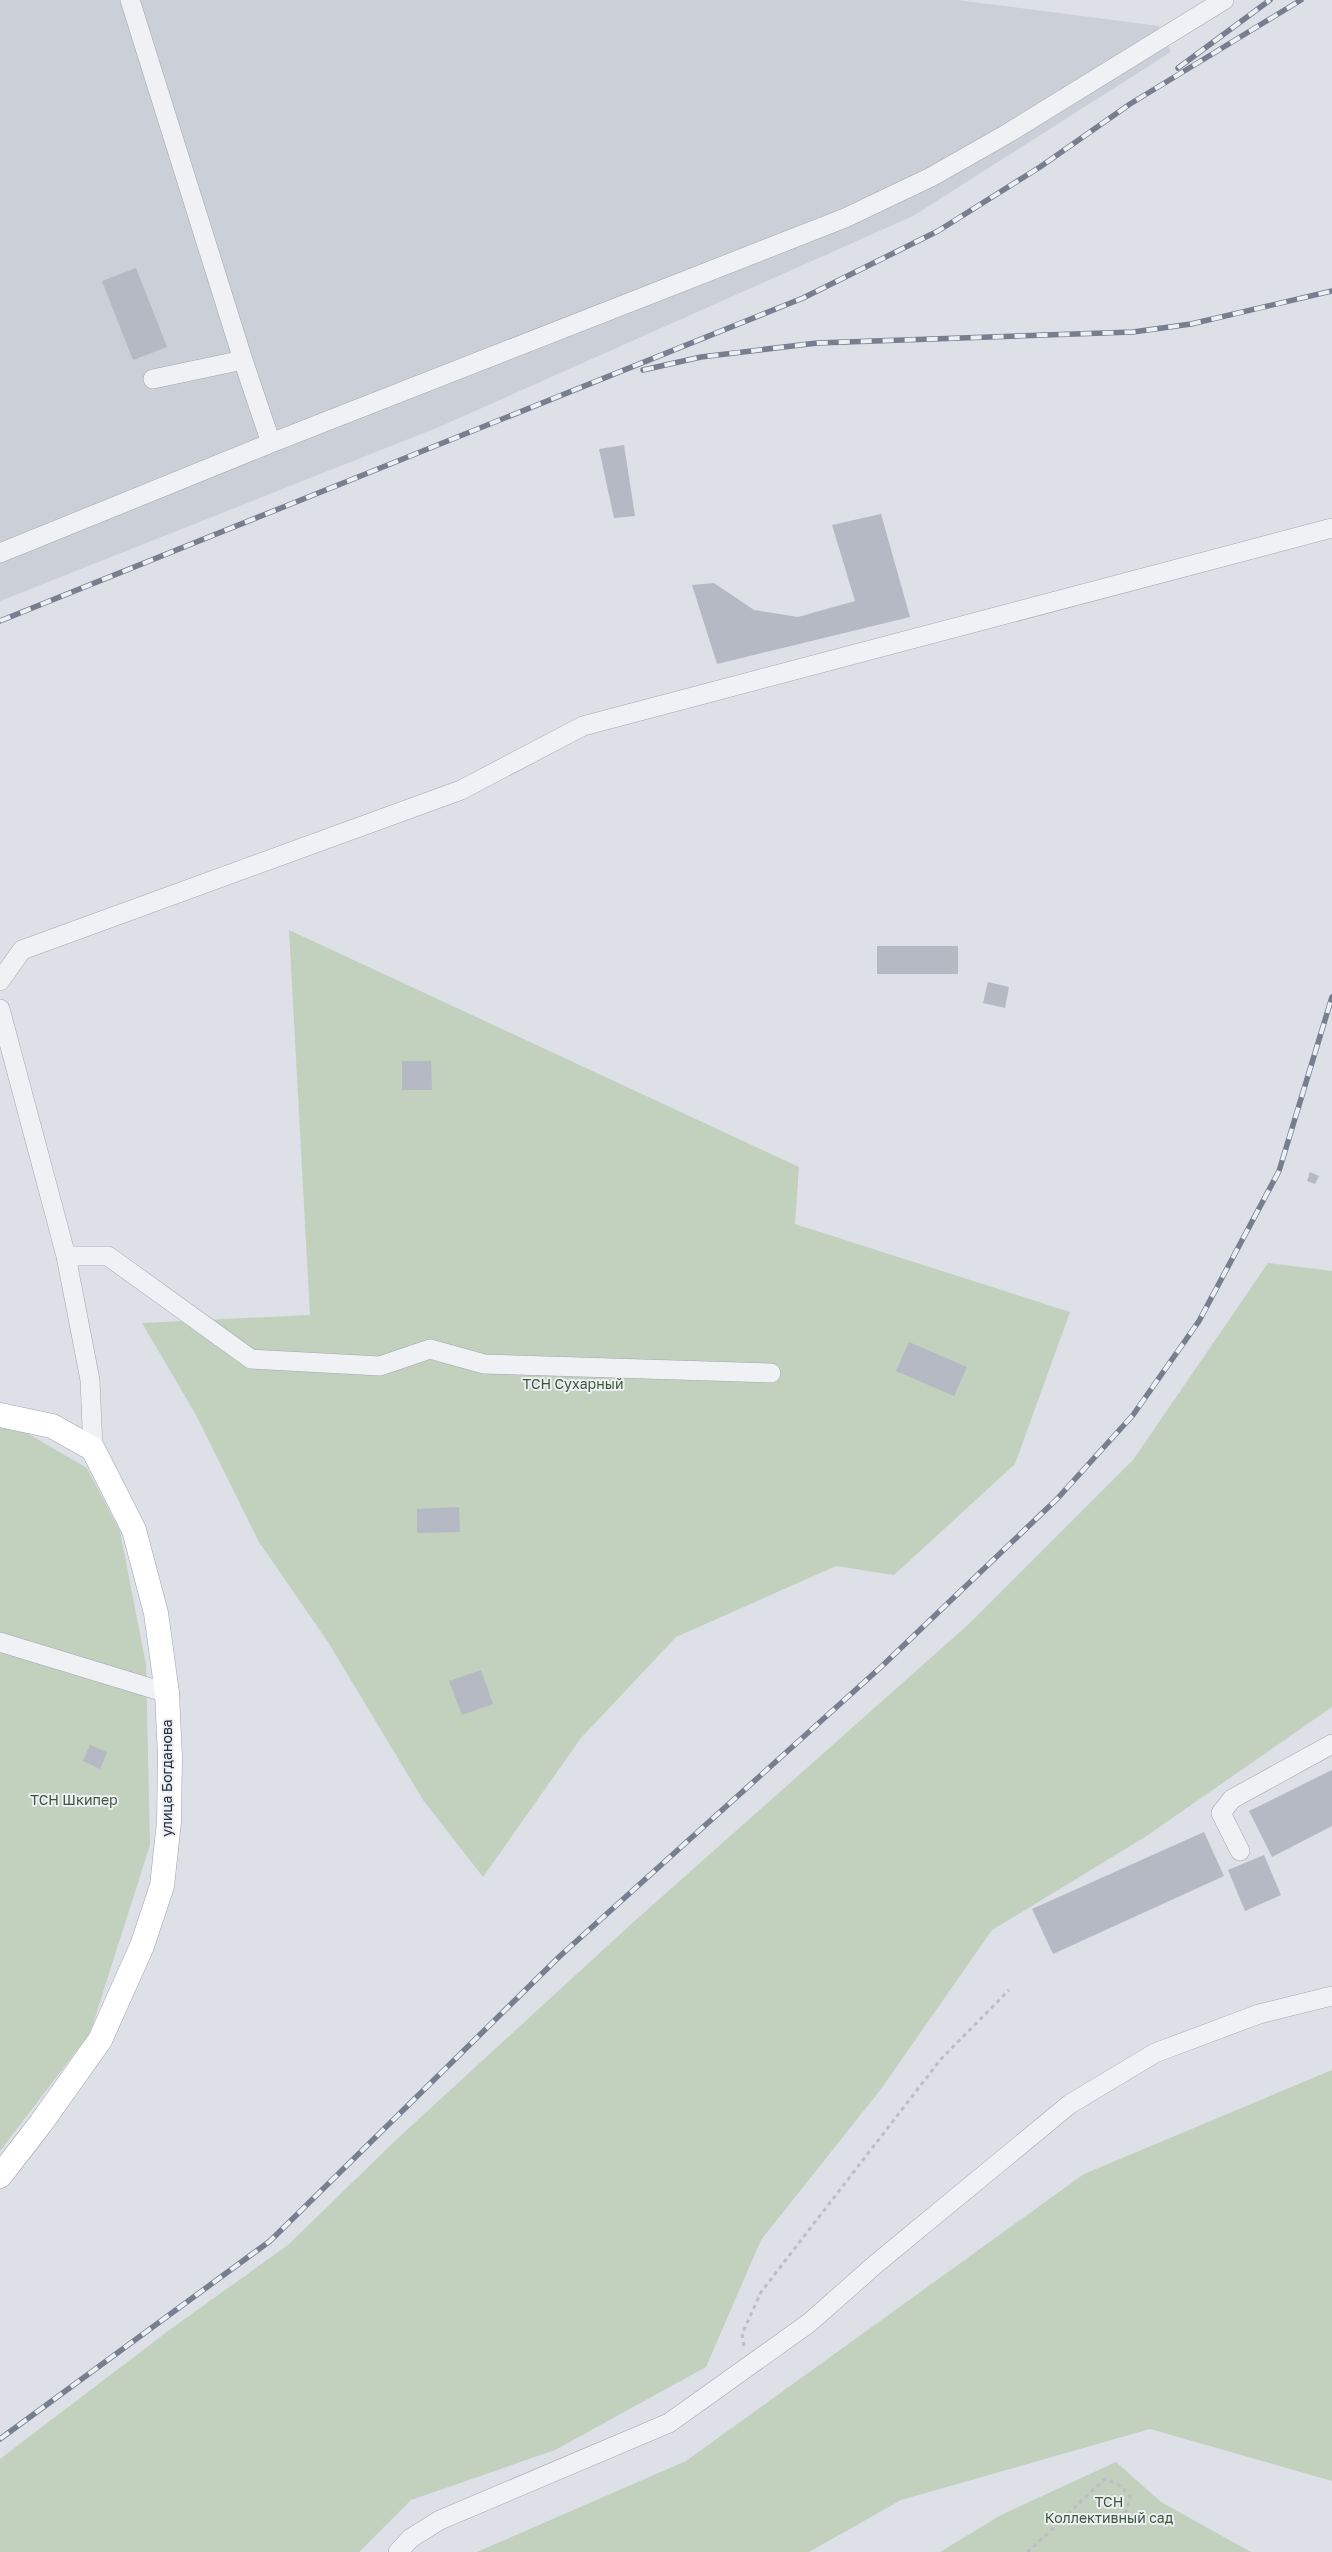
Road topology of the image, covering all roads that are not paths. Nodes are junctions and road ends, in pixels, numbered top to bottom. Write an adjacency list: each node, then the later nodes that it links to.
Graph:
1 (130, 0): 3 (lane)
2 (1224, 0): 5 (lane)
3 (242, 360): 4 (lane); 5 (lane)
4 (153, 380)
5 (271, 443): 7 (lane)
6 (1332, 528): 8 (lane)
7 (0, 553)
8 (0, 981)
9 (0, 1008): 10 (lane)
10 (66, 1256): 11 (lane); 13 (lane)
11 (771, 1373)
12 (0, 1415): 13 (main road)
13 (93, 1449): 15 (main road, улица Богданова)
14 (0, 1642): 15 (lane)
15 (167, 1693): 19 (main road, улица Богданова)
16 (1332, 1744): 17 (lane)
17 (1240, 1851)
18 (1332, 1996): 20 (lane)
19 (0, 2176)
20 (398, 2552)

